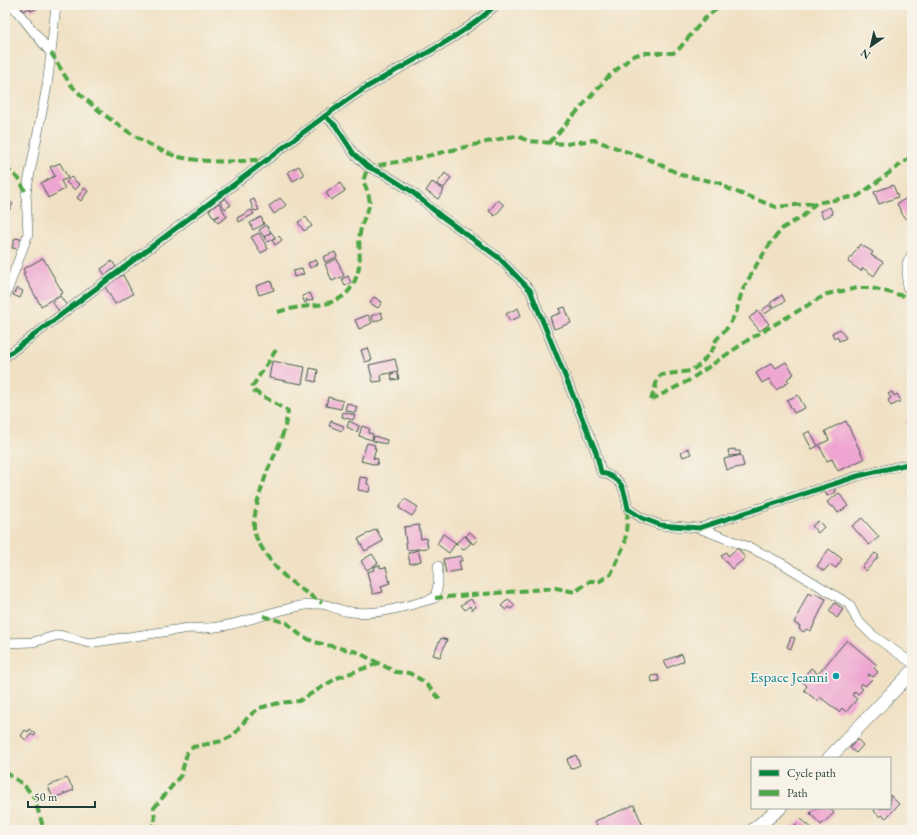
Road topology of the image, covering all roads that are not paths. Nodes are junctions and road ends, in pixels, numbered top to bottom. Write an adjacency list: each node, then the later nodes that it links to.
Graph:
1 (12, 5): 4 (street)
2 (56, 5): 4 (street)
3 (496, 5): 5 (street)
4 (51, 52): 8 (street)
5 (325, 116): 9 (street); 11 (street)
6 (912, 254): 7 (street)
7 (912, 289)
8 (5, 297)
9 (5, 357)
10 (912, 463): 11 (street)
11 (699, 528): 14 (street)
12 (438, 566): 13 (street)
13 (5, 643)
14 (912, 664)
15 (912, 672): 16 (main road)
16 (831, 757)
17 (779, 809): 18 (main road)
18 (752, 830)

